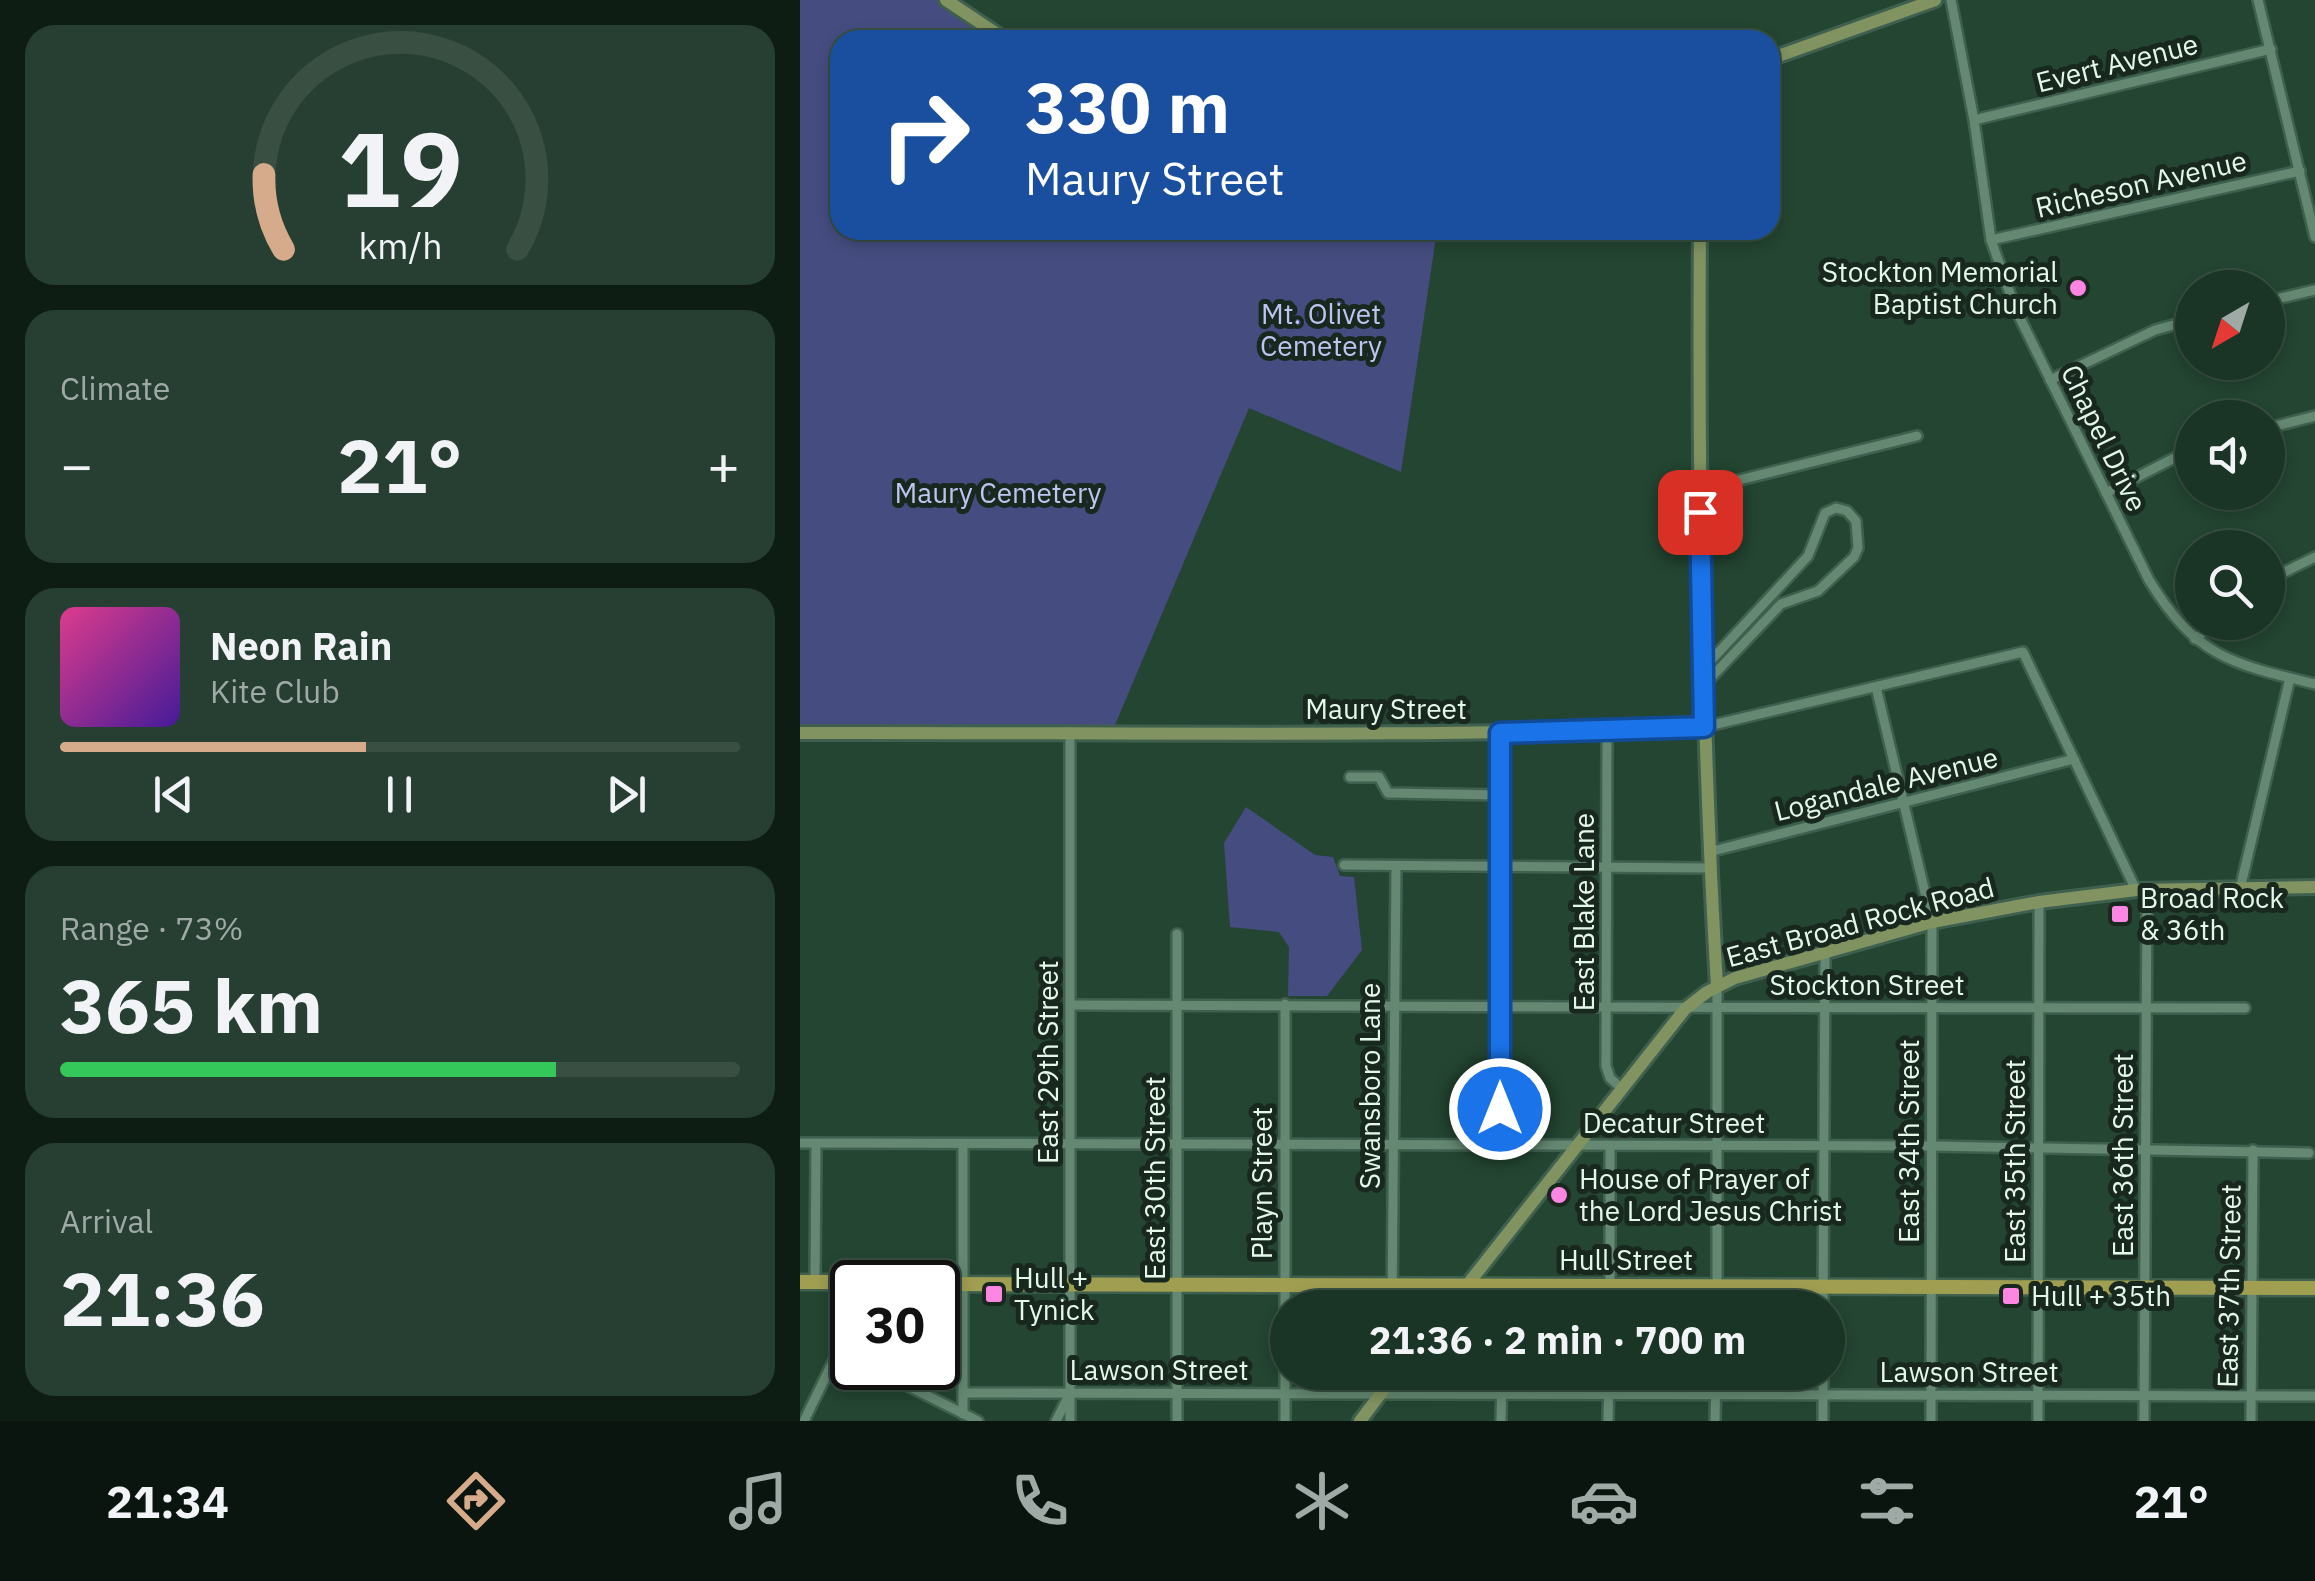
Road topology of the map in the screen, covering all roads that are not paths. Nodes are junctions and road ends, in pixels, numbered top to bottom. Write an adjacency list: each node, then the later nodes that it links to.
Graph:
1 (946, 0): 5 (street)
2 (1935, 0): 7 (street)
3 (1951, 0): 8 (street, Chapel Drive)
4 (2258, 0): 6 (street)
5 (991, 30)
6 (2271, 48): 8 (street, Evert Avenue); 9 (street)
7 (1780, 56)
8 (1974, 120): 12 (street, Chapel Drive)
9 (2300, 171): 10 (street); 12 (street, Richeson Avenue)
10 (2315, 237)
11 (1700, 240): 21 (street)
12 (1991, 240): 16 (street, Chapel Drive)
13 (2315, 290): 14 (street)
14 (2285, 298)
15 (2175, 325): 16 (street)
16 (2050, 380): 22 (street, Chapel Drive)
17 (2315, 416): 18 (street)
18 (2285, 424)
19 (1917, 436): 21 (street)
20 (2175, 455): 22 (street)
21 (1700, 490): 28 (street)
22 (2106, 492): 25 (street, Chapel Drive)
23 (2315, 557): 24 (street)
24 (2285, 572)
25 (2175, 620)
26 (2196, 640): 29 (street, Chapel Drive)
27 (2022, 652): 32 (street, Maury Street); 38 (street, East 36th Street)
28 (1704, 668): 31 (street); 31 (street)
29 (2290, 678): 30 (street, Chapel Drive); 50 (street)
30 (2315, 684)
31 (1704, 685): 33 (street)
32 (1876, 687): 33 (street, Maury Street); 41 (street, East 34th Street)
33 (1704, 727): 34 (street, Maury Street); 42 (street)
34 (1607, 730): 37 (street, Maury Street); 46 (street, East Blake Lane)
35 (1070, 732): 36 (street, Maury Street); 37 (street, Maury Street); 56 (street, East 29th Street)
36 (800, 733)
37 (1500, 733): 40 (street)
38 (2074, 759): 41 (street, Logandale Avenue); 49 (street, East 36th Street)
39 (1350, 776): 40 (street)
40 (1500, 795): 43 (street)
41 (1904, 802): 42 (street, Logandale Avenue); 52 (street, East 34th Street)
42 (1709, 852): 47 (street)
43 (1500, 864): 45 (street); 46 (street); 59 (street)
44 (1344, 865): 45 (street)
45 (1396, 866): 58 (street, Swansboro Lane)
46 (1606, 867): 47 (street); 61 (street, East Blake Lane)
47 (1710, 868): 55 (street)
48 (2315, 887): 50 (street, East Broad Rock Road)
49 (2141, 890): 50 (street, East Broad Rock Road); 51 (street, East Broad Rock Road); 66 (street, East 36th Street)
50 (2240, 890)
51 (2038, 902): 52 (street, East Broad Rock Road); 65 (street, East 35th Street)
52 (1932, 922): 54 (street, East Broad Rock Road); 64 (street, East 34th Street)
53 (1178, 934): 60 (street, East 30th Street)
54 (1825, 952): 55 (street, East Broad Rock Road); 62 (street)
55 (1717, 986): 63 (street); 68 (street, East Broad Rock Road)
56 (1070, 1004): 60 (street, Stockton Street); 73 (street, East 29th Street)
57 (1285, 1004): 58 (street, Stockton Street); 60 (street, Stockton Street); 74 (street, Playn Street)
58 (1392, 1004): 59 (street, Stockton Street); 75 (street, Swansboro Lane)
59 (1499, 1004): 61 (street, Stockton Street); 76 (street)
60 (1176, 1005): 77 (street, East 30th Street)
61 (1606, 1006): 68 (street, Stockton Street); 69 (street, East Blake Lane)
62 (1824, 1007): 63 (street, Stockton Street); 64 (street, Stockton Street); 81 (street)
63 (1717, 1008): 68 (street, Stockton Street); 78 (street)
64 (1932, 1008): 65 (street, Stockton Street); 82 (street, East 34th Street)
65 (2038, 1008): 66 (street, Stockton Street); 83 (street, East 35th Street)
66 (2146, 1008): 67 (street, Stockton Street); 84 (street, East 36th Street)
67 (2245, 1008)
68 (1685, 1009): 69 (street, East Broad Rock Road)
69 (1621, 1088): 79 (street, East Broad Rock Road)
70 (800, 1143): 71 (street, Decatur Street)
71 (816, 1143): 72 (street, Decatur Street); 87 (street)
72 (963, 1144): 73 (street, Decatur Street); 89 (street)
73 (1070, 1144): 77 (street, Decatur Street); 90 (street, East 29th Street)
74 (1285, 1144): 75 (street, Decatur Street); 77 (street, Decatur Street); 92 (street, Playn Street)
75 (1392, 1144): 76 (street, Decatur Street); 93 (street, Swansboro Lane)
76 (1500, 1144): 79 (street, Decatur Street)
77 (1176, 1145): 91 (street, East 30th Street)
78 (1717, 1145): 80 (street, Decatur Street); 81 (street, Decatur Street); 97 (street)
79 (1577, 1146): 80 (street, Decatur Street); 94 (street, East Broad Rock Road)
80 (1610, 1146): 96 (street)
81 (1824, 1146): 82 (street, Decatur Street); 98 (street)
82 (1933, 1146): 83 (street, Decatur Street); 99 (street, East 34th Street)
83 (2038, 1147): 84 (street, Decatur Street); 100 (street, East 35th Street)
84 (2146, 1148): 85 (street, Decatur Street); 101 (street, East 36th Street)
85 (2254, 1150): 86 (street, Decatur Street); 102 (street, East 37th Street)
86 (2308, 1152)
87 (807, 1282)
88 (960, 1284): 89 (main road, Hull Street)
89 (964, 1284): 90 (main road, Hull Street); 115 (street)
90 (1070, 1284): 91 (main road, Hull Street); 119 (street, East 29th Street)
91 (1178, 1284): 92 (main road, Hull Street); 116 (street, East 30th Street)
92 (1285, 1284): 93 (main road, Hull Street); 117 (street, Playn Street)
93 (1391, 1284): 94 (main road, Hull Street); 104 (street, Swansboro Lane)
94 (1468, 1284): 95 (main road, Hull Street); 105 (street, East Broad Rock Road)
95 (1502, 1284): 96 (main road, Hull Street); 106 (street)
96 (1610, 1285): 97 (main road, Hull Street); 107 (street)
97 (1716, 1286): 98 (main road, Hull Street); 108 (street)
98 (1824, 1286): 99 (main road, Hull Street); 109 (street)
99 (1931, 1286): 100 (main road, Hull Street); 124 (street, East 34th Street)
100 (2038, 1286): 101 (main road, Hull Street); 125 (street, East 35th Street)
101 (2145, 1287): 102 (main road, Hull Street); 126 (street, East 36th Street)
102 (2252, 1287): 103 (main road, Hull Street); 127 (street, East 37th Street)
103 (2315, 1288)
104 (1391, 1290)
105 (1463, 1290)
106 (1502, 1290)
107 (1610, 1290)
108 (1716, 1290)
109 (1824, 1290)
110 (830, 1369): 130 (street)
111 (916, 1390): 129 (street)
112 (1608, 1390): 121 (street)
113 (1715, 1390): 122 (street)
114 (1823, 1390): 123 (street)
115 (964, 1392): 119 (street, Lawson Street); 129 (street)
116 (1177, 1392): 117 (street, Lawson Street); 119 (street, Lawson Street); 134 (street, East 30th Street)
117 (1284, 1392): 118 (street, Lawson Street); 135 (street, Playn Street)
118 (1382, 1392): 120 (street, Lawson Street); 136 (street)
119 (1070, 1393): 132 (street, East 29th Street); 133 (street, East 29th Street)
120 (1502, 1393): 121 (street, Lawson Street); 137 (street)
121 (1608, 1393): 122 (street, Lawson Street); 138 (street)
122 (1715, 1394): 123 (street, Lawson Street); 139 (street)
123 (1823, 1394): 124 (street, Lawson Street); 140 (street)
124 (1931, 1394): 125 (street, Lawson Street); 141 (street, East 34th Street)
125 (2038, 1395): 126 (street, Lawson Street); 142 (street, East 35th Street)
126 (2144, 1396): 127 (street, Lawson Street); 143 (street, East 36th Street)
127 (2250, 1396): 128 (street, Lawson Street); 144 (street, East 37th Street)
128 (2315, 1396)
129 (963, 1414): 131 (street)
130 (804, 1421)
131 (978, 1421)
132 (1056, 1421)
133 (1070, 1421)
134 (1177, 1421)
135 (1285, 1421)
136 (1360, 1421)
137 (1501, 1421)
138 (1608, 1421)
139 (1715, 1421)
140 (1823, 1421)
141 (1930, 1421)
142 (2038, 1421)
143 (2144, 1421)
144 (2251, 1421)

